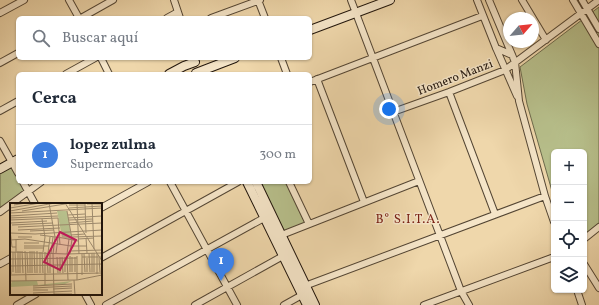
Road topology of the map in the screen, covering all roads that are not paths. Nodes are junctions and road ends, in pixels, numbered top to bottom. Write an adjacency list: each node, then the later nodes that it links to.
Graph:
1 (24, 0): 16 (street)
2 (69, 0): 20 (street)
3 (113, 0): 21 (street)
4 (174, 0): 19 (street)
5 (259, 0): 22 (street); 23 (street)
6 (351, 0): 17 (street)
7 (390, 0): 17 (street)
8 (477, 0): 14 (street)
9 (522, 0): 27 (street)
10 (572, 0): 18 (street)
11 (582, 0): 15 (street)
12 (599, 0): 15 (street, Homero Manzi)
13 (490, 2): 14 (street); 31 (street)
14 (480, 9): 24 (street)
15 (587, 9): 18 (street, Homero Manzi); 26 (street)
16 (0, 13)
17 (356, 13): 25 (street); 32 (street)
18 (581, 14): 27 (street, Homero Manzi); 28 (street)
19 (179, 15)
20 (79, 16)
21 (84, 16)
22 (216, 16)
23 (265, 16)
24 (482, 16): 29 (street); 32 (street)
25 (312, 29)
26 (599, 30)
27 (546, 40): 38 (street, Homero Manzi)
28 (599, 44)
29 (496, 48): 31 (street); 40 (street)
30 (16, 54): 39 (street)
31 (512, 55): 38 (street)
32 (372, 58): 47 (street); 53 (street)
33 (91, 60): 41 (street)
34 (102, 60): 42 (street)
35 (195, 60): 43 (street); 44 (street)
36 (230, 60): 45 (street)
37 (282, 60): 46 (street)
38 (515, 62): 40 (street, Homero Manzi); 50 (street)
39 (0, 63)
40 (505, 70): 49 (street, Homero Manzi); 50 (street)
41 (70, 72)
42 (108, 72)
43 (173, 72)
44 (200, 72)
45 (202, 72)
46 (286, 72)
47 (317, 79): 48 (street); 68 (street)
48 (312, 81)
49 (449, 92): 53 (street, Homero Manzi); 75 (street)
50 (519, 101): 67 (street)
51 (16, 102): 52 (street)
52 (0, 112)
53 (393, 112): 57 (street)
54 (0, 141): 55 (street)
55 (15, 160): 56 (street)
56 (0, 169)
57 (419, 181): 68 (street); 80 (street)
58 (24, 184): 66 (street)
59 (38, 184): 66 (street)
60 (144, 184): 72 (street)
61 (171, 184): 73 (street)
62 (234, 184): 73 (street)
63 (248, 184): 76 (street)
64 (257, 184): 81 (street)
65 (290, 184): 78 (street)
66 (28, 192): 69 (street); 70 (street)
67 (545, 196): 75 (street); 77 (street)
68 (364, 202): 78 (street)
69 (12, 203)
70 (34, 203)
71 (10, 205): 74 (street)
72 (102, 207)
73 (186, 211): 83 (street); 85 (street)
74 (0, 212)
75 (495, 214): 80 (street)
76 (264, 218): 81 (street); 83 (street)
77 (554, 221)
78 (309, 224): 81 (street)
79 (599, 227): 82 (street)
80 (440, 235): 92 (street); 93 (street)
81 (278, 236): 84 (street); 92 (street)
82 (587, 237)
83 (207, 250): 90 (street); 99 (street)
84 (283, 256): 90 (street); 92 (street)
85 (102, 257)
86 (551, 258): 93 (street)
87 (10, 259): 88 (street)
88 (0, 264)
89 (587, 269): 91 (street)
90 (227, 287): 100 (street); 101 (street)
91 (599, 288)
92 (302, 290): 102 (street); 103 (street); 104 (street)
93 (461, 291): 105 (street); 106 (street)
94 (578, 293): 107 (street)
95 (34, 295): 97 (street)
96 (86, 295): 98 (street)
97 (17, 305)
98 (91, 305)
99 (106, 305)
100 (195, 305)
101 (237, 305)
102 (284, 305)
103 (307, 305)
104 (315, 305)
105 (424, 305)
106 (469, 305)
107 (582, 305)

